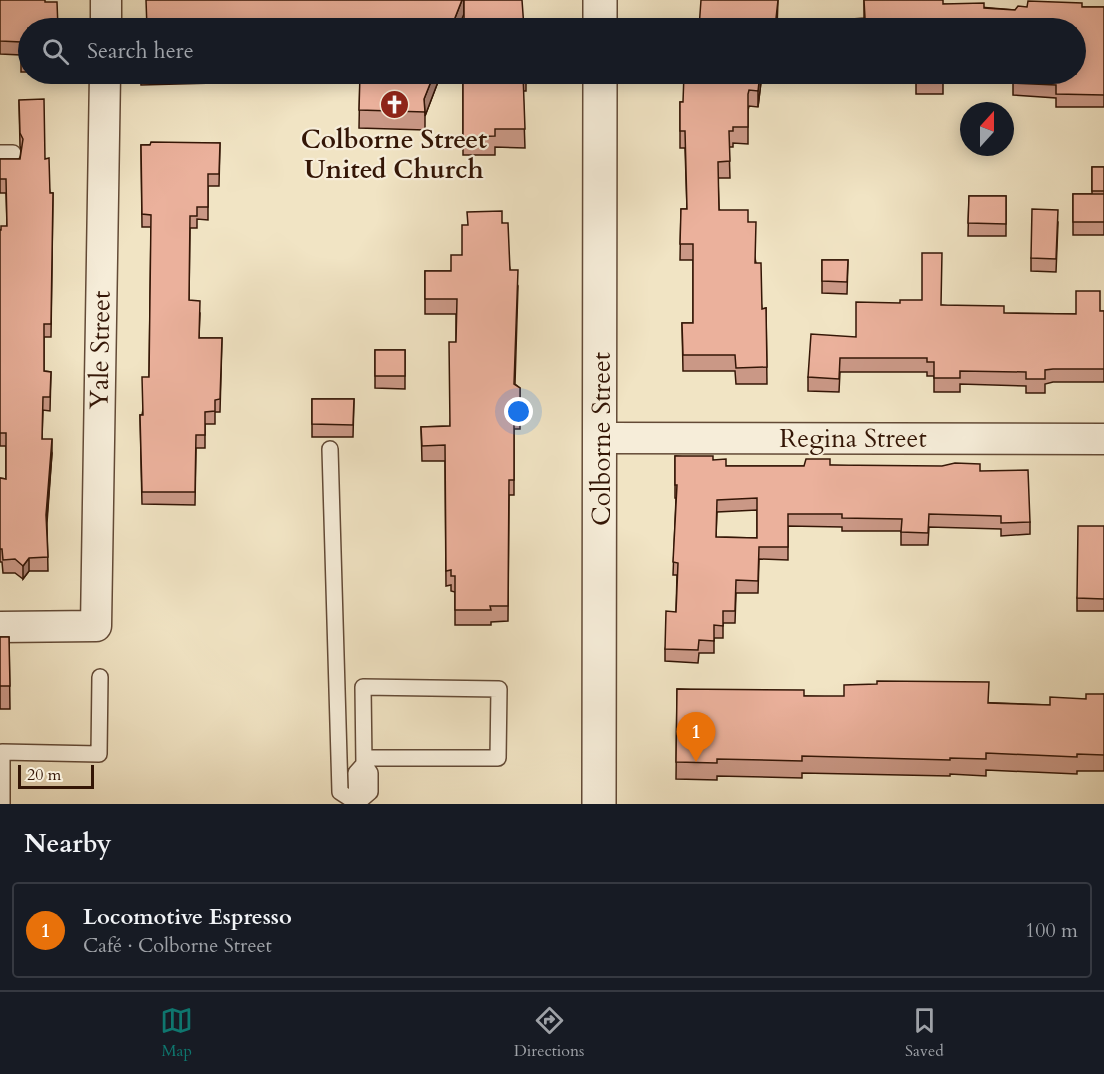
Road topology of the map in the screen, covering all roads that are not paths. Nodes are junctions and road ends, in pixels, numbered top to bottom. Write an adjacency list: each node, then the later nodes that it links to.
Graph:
1 (106, 0): 3 (street)
2 (600, 0): 4 (street)
3 (106, 18)
4 (600, 18)
5 (105, 84): 10 (street, Yale Street)
6 (600, 84): 7 (street, Colborne Street)
7 (601, 438): 8 (street, Regina Street); 15 (street, Colborne Street)
8 (1104, 438)
9 (330, 449): 14 (lane)
10 (0, 627)
11 (100, 677): 13 (lane)
12 (364, 761): 12 (lane); 14 (lane)
13 (2, 804)
14 (357, 804)
15 (599, 804)

